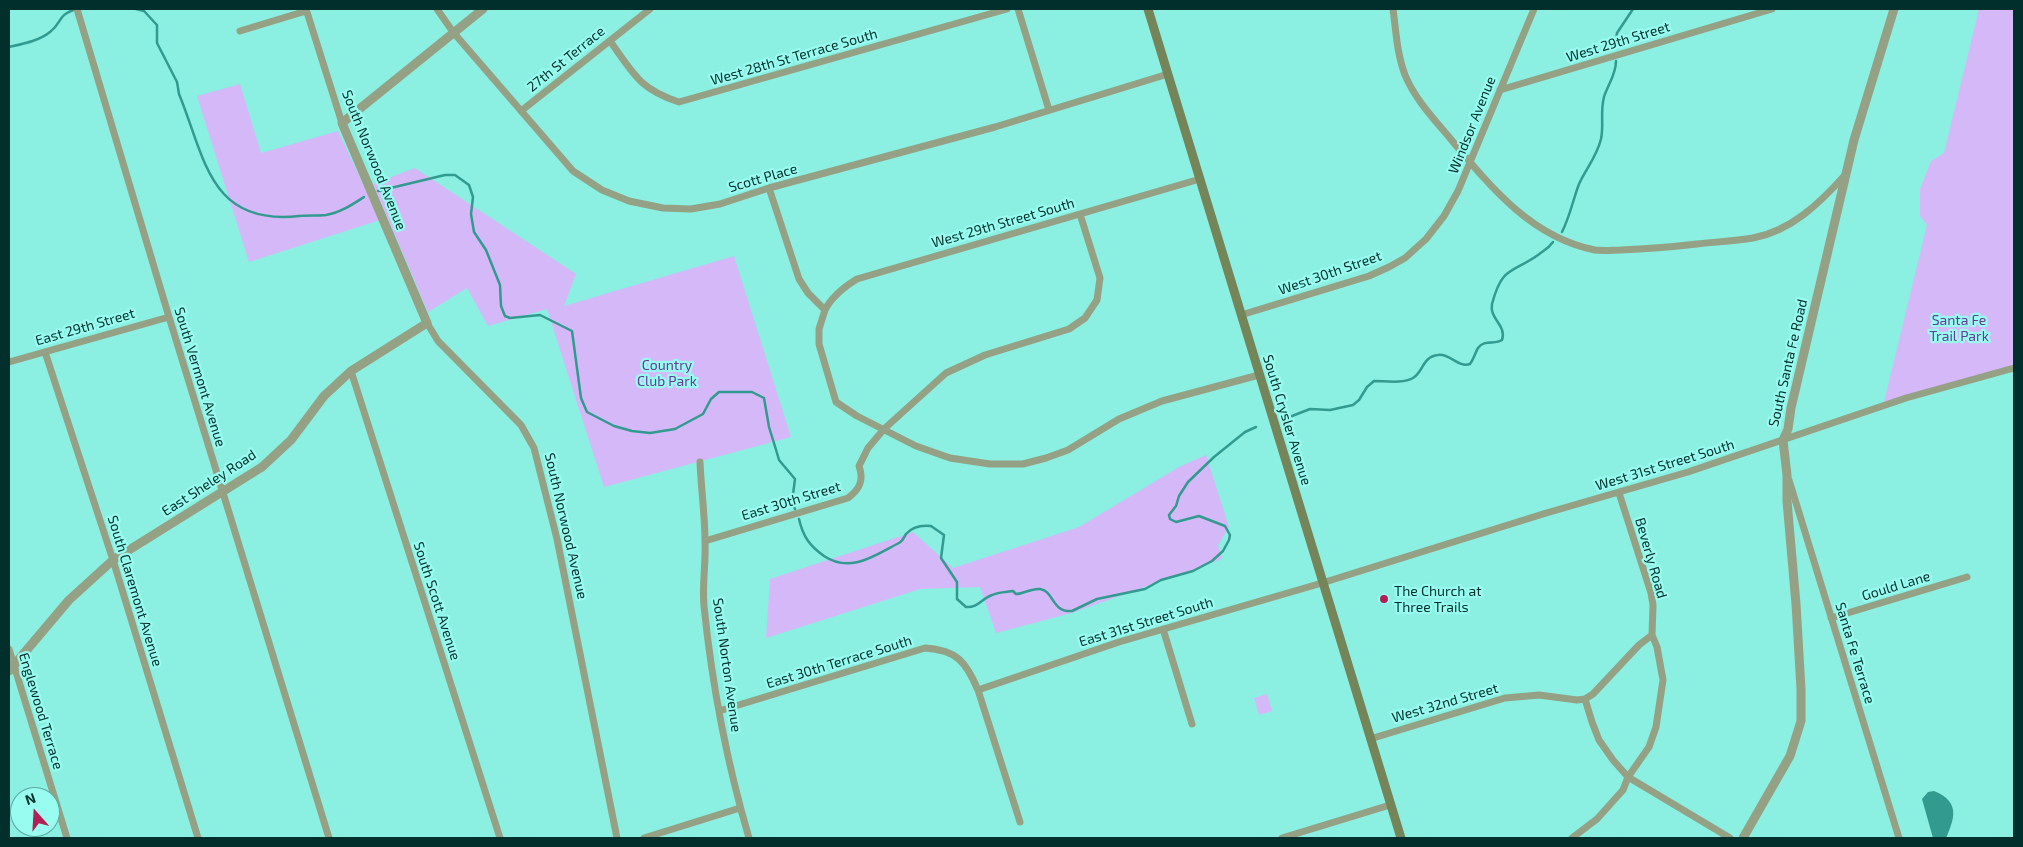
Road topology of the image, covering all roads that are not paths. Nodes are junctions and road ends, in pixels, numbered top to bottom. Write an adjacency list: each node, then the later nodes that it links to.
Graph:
1 (77, 9): 29 (street, South Vermont Avenue)
2 (436, 9): 14 (street, Scott Place)
3 (483, 9): 14 (street)
4 (650, 9): 15 (street, 27th St Terrace)
5 (1007, 9): 15 (street, West 28th St Terrace South)
6 (1018, 9): 18 (street)
7 (1148, 9): 16 (main road, South Crysler Avenue)
8 (1393, 9): 21 (street)
9 (1534, 9): 17 (street, Windsor Avenue)
10 (1772, 9): 17 (street, West 29th Street)
11 (1894, 9): 22 (street, South Santa Fe Road)
12 (306, 10): 13 (street); 20 (street, South Norwood Avenue)
13 (240, 31)
14 (453, 32): 19 (street, Scott Place); 20 (street)
15 (610, 41): 19 (street, 27th St Terrace)
16 (1168, 74): 18 (street, Scott Place); 23 (main road, South Crysler Avenue)
17 (1500, 90): 21 (street, Windsor Avenue)
18 (1049, 110): 24 (street, Scott Place)
19 (521, 111): 24 (street, Scott Place)
20 (342, 123): 30 (street, South Norwood Avenue)
21 (1469, 162): 22 (street); 26 (street, Windsor Avenue)
22 (1846, 174): 37 (street, South Santa Fe Road)
23 (1200, 179): 25 (street, West 29th Street South); 28 (main road, South Crysler Avenue)
24 (769, 188): 27 (street)
25 (1080, 214): 27 (street, West 29th Street South); 36 (street)
26 (1421, 243): 28 (street, West 30th Street)
27 (826, 310): 36 (street)
28 (1241, 315): 35 (main road, South Crysler Avenue)
29 (168, 317): 31 (street, East 29th Street); 40 (street, South Vermont Avenue)
30 (427, 323): 34 (street, East Sheley Road); 64 (street, South Norwood Avenue)
31 (45, 352): 32 (street, East 29th Street); 43 (street, South Claremont Avenue)
32 (9, 362)
33 (2014, 368): 37 (street, West 31st Street South)
34 (351, 371): 40 (street, East Sheley Road); 63 (street, South Scott Avenue)
35 (1259, 375): 36 (street); 45 (main road, South Crysler Avenue)
36 (884, 429): 42 (street, East 30th Street)
37 (1783, 440): 39 (street, South Santa Fe Road); 41 (street, West 31st Street South)
38 (700, 462): 42 (street, South Norton Avenue)
39 (1787, 475): 46 (street, Santa Fe Terrace); 71 (street, South Santa Fe Road)
40 (222, 492): 43 (street, East Sheley Road); 62 (street, South Vermont Avenue)
41 (1619, 493): 45 (street, West 31st Street South); 48 (street, Beverly Road)
42 (705, 540): 53 (street, South Norton Avenue)
43 (113, 560): 50 (street, East Sheley Road); 61 (street, South Claremont Avenue)
44 (1967, 577): 46 (street, Gould Lane)
45 (1322, 583): 47 (street, East 31st Street South); 55 (main road, South Crysler Avenue)
46 (1831, 618): 72 (street, Santa Fe Terrace)
47 (1163, 629): 51 (street, East 31st Street South); 54 (street)
48 (1652, 635): 52 (street); 56 (street, Beverly Road)
49 (9, 649): 50 (street, Englewood Terrace)
50 (11, 668): 60 (street, Englewood Terrace)
51 (978, 690): 53 (street, East 30th Terrace South); 59 (street, East 30th Terrace South)
52 (1586, 699): 55 (street, West 32nd Street); 56 (street)
53 (719, 711): 58 (street, South Norton Avenue)
54 (1192, 724)
55 (1370, 739): 57 (main road, South Crysler Avenue)
56 (1628, 777): 69 (street, Beverly Road); 70 (street)
57 (1390, 805): 67 (street); 68 (main road, South Crysler Avenue)
58 (740, 808): 65 (street); 66 (street, South Norton Avenue)
59 (1020, 822)
60 (67, 838)
61 (198, 838)
62 (329, 838)
63 (500, 838)
64 (618, 838)
65 (644, 838)
66 (749, 838)
67 (1282, 838)
68 (1400, 838)
69 (1572, 838)
70 (1730, 838)
71 (1743, 838)
72 (1899, 838)

